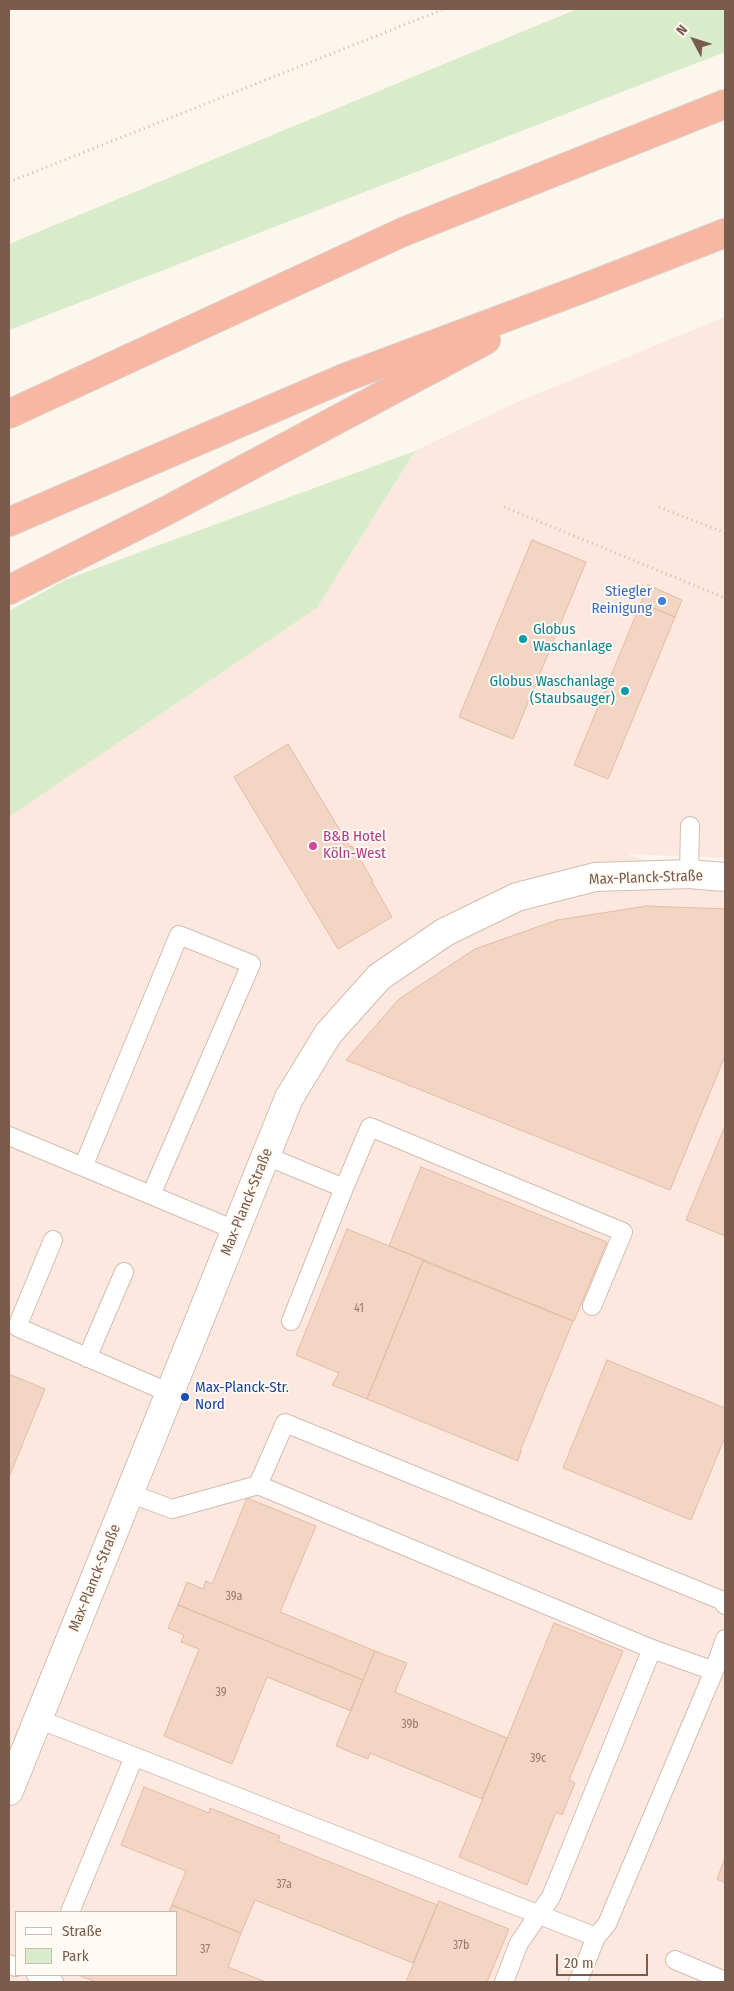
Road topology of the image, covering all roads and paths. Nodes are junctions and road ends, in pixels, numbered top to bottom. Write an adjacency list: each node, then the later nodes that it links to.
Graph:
1 (444, 9): 3 (path)
2 (725, 104): 6 (highway)
3 (9, 182)
4 (725, 233): 5 (highway)
5 (579, 290): 9 (highway); 11 (highway)
6 (9, 414)
7 (504, 507): 12 (path)
8 (659, 507): 10 (path)
9 (9, 522)
10 (725, 533)
11 (9, 590)
12 (725, 598)
13 (690, 826): 14 (lane)
14 (689, 874): 15 (street, Max-Planck-Straße); 17 (street, Max-Planck-Straße)
15 (725, 877)
16 (9, 1136): 18 (lane)
17 (266, 1156): 19 (lane); 21 (street, Max-Planck-Straße)
18 (84, 1167): 20 (lane); 20 (lane)
19 (344, 1188): 24 (lane); 25 (lane)
20 (151, 1195): 21 (lane)
21 (235, 1230): 27 (street, Max-Planck-Straße)
22 (53, 1240): 26 (lane)
23 (124, 1272): 26 (lane)
24 (592, 1306)
25 (291, 1321)
26 (87, 1358): 27 (lane)
27 (170, 1393): 29 (street, Max-Planck-Straße)
28 (258, 1485): 29 (lane); 30 (lane); 32 (lane)
29 (130, 1493): 34 (street, Max-Planck-Straße)
30 (725, 1605)
31 (725, 1640): 33 (lane)
32 (652, 1649): 33 (lane); 38 (lane)
33 (714, 1671): 39 (lane)
34 (38, 1719): 35 (lane); 36 (street, Max-Planck-Straße)
35 (134, 1757): 37 (lane); 38 (lane)
36 (9, 1790)
37 (70, 1911)
38 (539, 1915): 39 (lane); 42 (lane)
39 (596, 1937): 43 (lane)
40 (675, 1960): 41 (lane)
41 (725, 1981)
42 (504, 1982)
43 (578, 1982)

